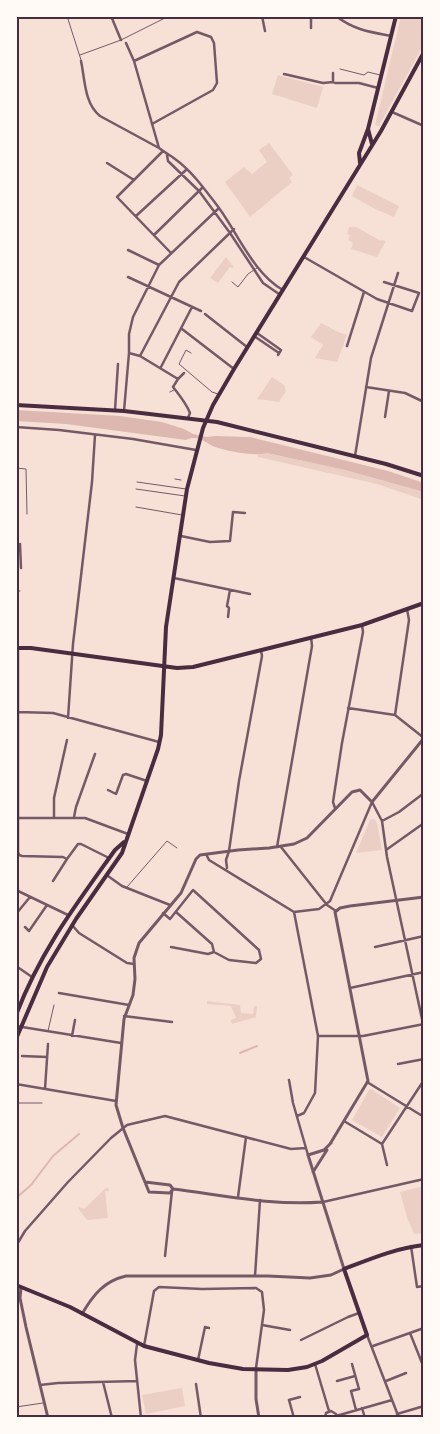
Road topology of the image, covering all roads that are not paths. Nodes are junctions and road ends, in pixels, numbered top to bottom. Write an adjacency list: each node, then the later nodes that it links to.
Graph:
1 (67, 16): 14 (lane)
2 (111, 16): 11 (street)
3 (169, 16): 11 (lane)
4 (262, 16): 9 (street)
5 (311, 16): 8 (street)
6 (336, 16): 10 (street)
7 (396, 16): 10 (main road)
8 (311, 28)
9 (265, 31)
10 (391, 36): 20 (main road)
11 (121, 40): 12 (lane); 14 (lane)
12 (126, 43): 16 (street)
13 (424, 52): 23 (main road)
14 (80, 55): 15 (lane)
15 (81, 61): 28 (street)
16 (134, 61): 24 (street); 24 (street)
17 (340, 69): 20 (lane)
18 (333, 73): 21 (street)
19 (284, 74): 21 (street)
20 (382, 75): 22 (main road)
21 (334, 82): 22 (street)
22 (378, 88): 26 (main road)
23 (392, 112): 25 (street); 27 (main road)
24 (152, 124): 28 (street)
25 (424, 126)
26 (368, 129): 27 (main road); 32 (main road)
27 (372, 144): 32 (main road)
28 (159, 148): 29 (street)
29 (163, 152): 30 (street); 35 (street)
30 (167, 155): 33 (street); 34 (street)
31 (107, 163): 35 (street)
32 (360, 163): 46 (main road)
33 (186, 170): 34 (street); 36 (street)
34 (182, 174): 37 (street); 40 (street)
35 (134, 180): 40 (street)
36 (202, 188): 37 (street); 38 (street)
37 (199, 191): 39 (street); 43 (street)
38 (219, 208): 39 (street); 41 (street)
39 (214, 212): 42 (street); 45 (street)
40 (136, 216): 43 (street)
41 (234, 229): 42 (street); 48 (street)
42 (230, 233): 49 (street); 58 (street)
43 (154, 235): 45 (street)
44 (128, 250): 47 (street)
45 (171, 253): 47 (street)
46 (304, 258): 56 (street); 57 (main road)
47 (159, 265): 55 (street)
48 (258, 267): 49 (lane); 57 (street)
49 (253, 270): 52 (lane); 57 (street)
50 (398, 273): 54 (street)
51 (128, 277): 55 (street)
52 (232, 282)
53 (384, 282): 54 (street)
54 (394, 285): 59 (street); 59 (street)
55 (148, 287): 58 (street); 68 (street)
56 (364, 292): 59 (street); 65 (street)
57 (282, 293): 64 (main road)
58 (170, 297): 60 (street); 70 (street)
59 (388, 303): 76 (street)
60 (192, 307): 61 (street); 63 (street)
61 (201, 311)
62 (205, 314): 66 (street)
63 (181, 328): 72 (street); 73 (street)
64 (256, 335): 66 (main road); 67 (street)
65 (347, 346)
66 (247, 348): 73 (main road)
67 (280, 351)
68 (129, 353): 70 (street); 84 (street)
69 (191, 353): 80 (lane)
70 (140, 356): 72 (street)
71 (118, 364): 83 (street)
72 (161, 367): 75 (street)
73 (234, 369): 80 (main road)
74 (184, 374): 75 (street)
75 (178, 379): 77 (street)
76 (366, 386): 78 (street); 91 (street)
77 (175, 390): 79 (lane); 86 (street)
78 (389, 391): 81 (street); 85 (street)
79 (170, 392)
80 (219, 395): 87 (main road)
81 (424, 402)
82 (16, 405): 83 (main road)
83 (115, 410): 84 (main road)
84 (124, 411): 86 (main road)
85 (385, 417)
86 (188, 418): 87 (main road)
87 (206, 420): 90 (main road); 91 (main road)
88 (16, 427): 89 (street)
89 (95, 434): 90 (street); 121 (street)
90 (196, 450): 98 (main road)
91 (355, 456): 93 (main road)
92 (16, 468): 102 (lane)
93 (424, 476)
94 (175, 479): 95 (lane)
95 (181, 480)
96 (137, 482): 98 (lane)
97 (136, 489): 99 (lane)
98 (187, 489): 99 (main road)
99 (186, 496): 103 (main road)
100 (136, 507): 103 (lane)
101 (245, 513): 104 (street)
102 (27, 514)
103 (183, 515): 104 (main road)
104 (179, 536): 109 (main road)
105 (20, 544): 107 (street)
106 (16, 561): 107 (street)
107 (21, 561): 108 (street)
108 (21, 568)
109 (172, 577): 110 (street); 122 (main road)
110 (230, 590): 113 (street); 116 (street)
111 (16, 591): 112 (lane)
112 (20, 591)
113 (250, 594)
114 (424, 603): 115 (main road)
115 (407, 609): 117 (main road); 125 (street)
116 (228, 617)
117 (362, 625): 118 (main road); 123 (street)
118 (311, 637): 120 (main road); 144 (street)
119 (17, 648): 121 (main road); 124 (street)
120 (261, 649): 122 (main road); 147 (street)
121 (73, 654): 122 (main road); 126 (street)
122 (164, 666): 129 (main road)
123 (348, 708): 125 (street); 136 (street)
124 (18, 712): 126 (street); 131 (street)
125 (395, 715): 127 (street)
126 (68, 718): 129 (street)
127 (424, 738): 135 (street)
128 (67, 740): 137 (street)
129 (160, 742): 132 (main road)
130 (95, 754): 138 (street)
131 (17, 768): 139 (street)
132 (147, 781): 133 (street); 142 (main road)
133 (108, 790)
134 (424, 793): 140 (street)
135 (372, 802): 136 (street); 140 (street); 161 (street)
136 (335, 808): 144 (street)
137 (54, 817): 138 (street); 139 (street)
138 (74, 817): 142 (street)
139 (17, 818): 150 (street)
140 (382, 821): 146 (street)
141 (424, 823): 146 (street)
142 (128, 834): 143 (main road)
143 (126, 840): 149 (main road); 152 (main road)
144 (279, 847): 147 (street); 161 (street)
145 (177, 848): 154 (lane)
146 (386, 850): 158 (street)
147 (229, 851): 148 (street); 151 (street)
148 (206, 854): 151 (street); 160 (street)
149 (109, 858): 150 (street); 167 (main road)
150 (67, 859): 153 (street)
151 (227, 870): 164 (street)
152 (108, 876): 154 (street); 168 (main road)
153 (53, 881)
154 (126, 888): 160 (street)
155 (16, 890): 156 (street)
156 (30, 897): 159 (street); 165 (street)
157 (424, 897): 158 (street)
158 (396, 901): 162 (street); 171 (street)
159 (47, 905): 167 (street); 169 (street)
160 (170, 905): 166 (street)
161 (327, 905): 162 (street); 164 (street)
162 (336, 911): 180 (street)
163 (176, 912): 166 (street); 174 (street); 174 (street)
164 (294, 912): 193 (street)
165 (16, 914)
166 (163, 914): 175 (street)
167 (68, 915): 179 (main road)
168 (72, 925): 175 (street); 189 (main road)
169 (25, 928)
170 (424, 936): 171 (street)
171 (405, 940): 173 (street); 178 (street)
172 (171, 947): 174 (street)
173 (375, 947)
174 (214, 952)
175 (134, 964): 183 (street)
176 (16, 966): 179 (street)
177 (424, 972): 178 (street)
178 (412, 974): 180 (street); 188 (street)
179 (32, 977): 184 (main road)
180 (349, 988): 191 (street)
181 (59, 993): 183 (street)
182 (54, 1005): 190 (lane)
183 (129, 1005): 185 (street)
184 (16, 1015)
185 (124, 1016): 187 (street); 195 (street)
186 (75, 1020): 192 (street)
187 (172, 1022)
188 (424, 1025): 191 (street)
189 (19, 1027): 190 (street); 194 (main road)
190 (48, 1032): 192 (street)
191 (359, 1035): 193 (street); 203 (street)
192 (72, 1036): 195 (street)
193 (318, 1036): 210 (street)
194 (16, 1040)
195 (121, 1043): 206 (street)
196 (48, 1044): 198 (street)
197 (22, 1056): 198 (street)
198 (47, 1058): 205 (street)
199 (424, 1059): 200 (street)
200 (398, 1064)
201 (289, 1080): 210 (street)
202 (424, 1080): 209 (street)
203 (367, 1082): 209 (street); 212 (street)
204 (16, 1084): 205 (street)
205 (45, 1088): 206 (street)
206 (116, 1101): 213 (street)
207 (16, 1103): 208 (lane)
208 (42, 1103)
209 (407, 1107): 211 (street); 216 (street)
210 (297, 1116): 217 (street)
211 (424, 1117)
212 (344, 1121): 215 (street); 216 (street)
213 (123, 1128): 214 (street); 222 (street); 228 (street)
214 (246, 1137): 217 (street); 224 (street)
215 (331, 1142): 218 (street); 220 (street)
216 (382, 1144): 219 (street)
217 (306, 1148): 218 (street)
218 (308, 1155): 220 (street)
219 (387, 1165)
220 (313, 1173): 226 (street)
221 (424, 1179): 226 (street)
222 (145, 1182): 223 (street); 223 (street)
223 (173, 1189): 224 (street); 230 (street)
224 (238, 1197): 225 (street)
225 (260, 1200): 226 (street); 232 (street)
226 (322, 1202): 231 (street)
227 (424, 1244): 229 (main road)
228 (16, 1246)
229 (411, 1246): 231 (main road); 234 (street)
230 (165, 1256)
231 (344, 1270): 232 (street); 236 (main road)
232 (255, 1276): 237 (street)
233 (16, 1285): 235 (main road)
234 (424, 1286)
235 (21, 1287): 237 (main road); 260 (street)
236 (359, 1313): 243 (main road); 244 (street)
237 (82, 1314): 245 (main road)
238 (262, 1325): 241 (street); 246 (street); 252 (street)
239 (209, 1328): 248 (street)
240 (424, 1328): 242 (street)
241 (290, 1330)
242 (410, 1333): 247 (street); 249 (street)
243 (367, 1335): 247 (street); 250 (main road)
244 (301, 1340)
245 (138, 1344): 246 (main road); 255 (street)
246 (144, 1346): 248 (main road)
247 (373, 1346): 257 (street)
248 (198, 1360): 252 (main road)
249 (422, 1363)
250 (316, 1364): 252 (main road); 268 (street)
251 (352, 1364): 254 (street)
252 (256, 1370): 275 (street)
253 (406, 1373): 257 (street)
254 (356, 1376): 256 (street); 267 (street)
255 (137, 1381): 258 (street); 273 (street)
256 (337, 1381)
257 (386, 1381): 262 (street)
258 (103, 1382): 260 (street); 272 (street)
259 (196, 1384): 274 (street)
260 (40, 1385): 263 (street)
261 (300, 1397): 276 (street)
262 (393, 1400): 266 (street); 269 (street)
263 (44, 1403): 265 (lane); 271 (street)
264 (424, 1406): 269 (street)
265 (16, 1407)
266 (362, 1408): 267 (street); 278 (street)
267 (356, 1410): 270 (street)
268 (329, 1411): 270 (street); 277 (street)
269 (398, 1416)
270 (336, 1417)
271 (48, 1418)
272 (112, 1418)
273 (141, 1418)
274 (201, 1418)
275 (258, 1418)
276 (294, 1418)
277 (325, 1418)
278 (365, 1418)

